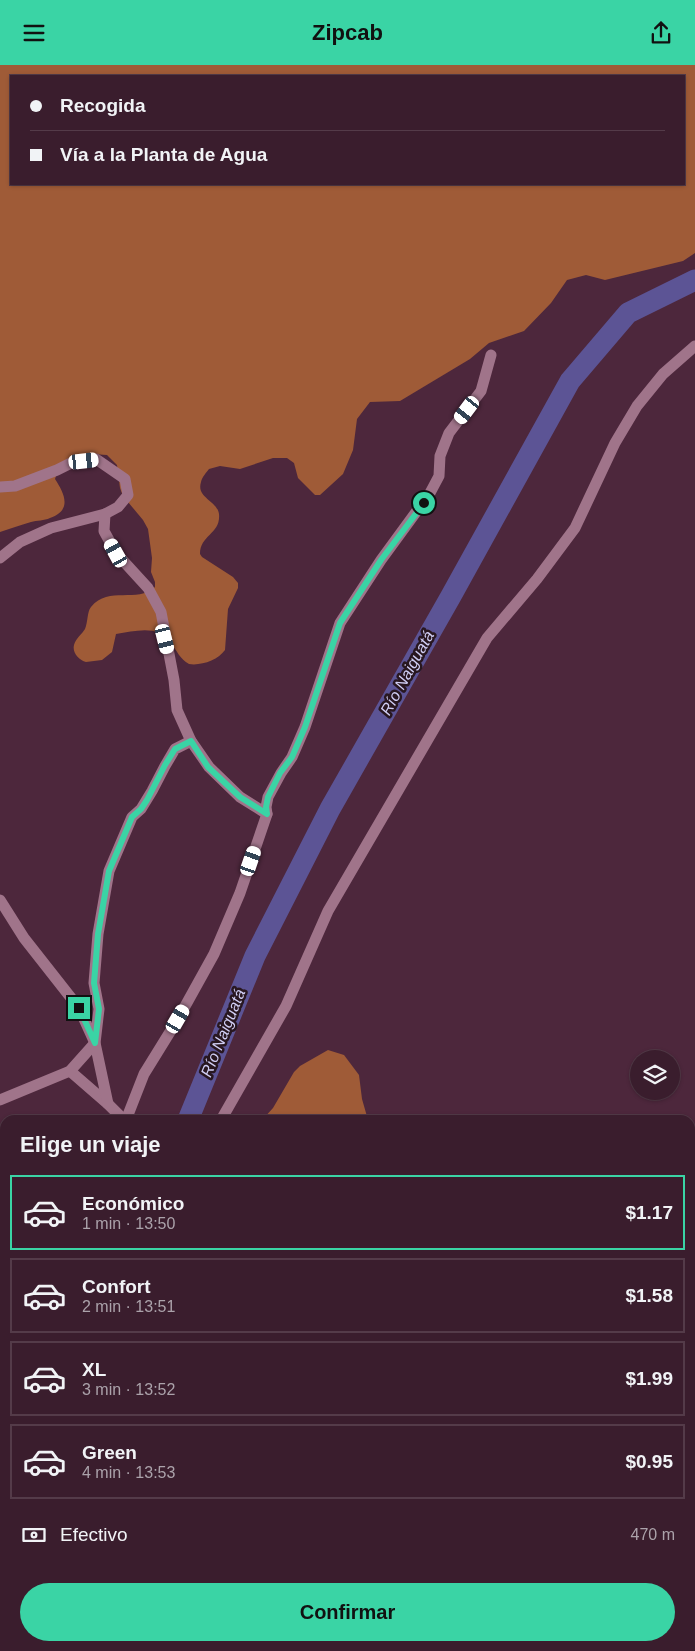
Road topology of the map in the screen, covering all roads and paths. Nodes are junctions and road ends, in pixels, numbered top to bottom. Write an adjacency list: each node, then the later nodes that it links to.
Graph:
1 (695, 346): 15 (street)
2 (491, 355): 7 (street)
3 (0, 487): 4 (street)
4 (105, 514): 5 (street); 6 (street)
5 (0, 558)
6 (191, 741): 7 (street); 9 (street)
7 (267, 814): 14 (street)
8 (0, 900): 9 (street)
9 (95, 1043): 10 (street); 12 (street)
10 (70, 1071): 11 (street); 12 (street)
11 (0, 1100)
12 (108, 1104): 13 (street)
13 (120, 1115)
14 (127, 1115)
15 (224, 1115)

